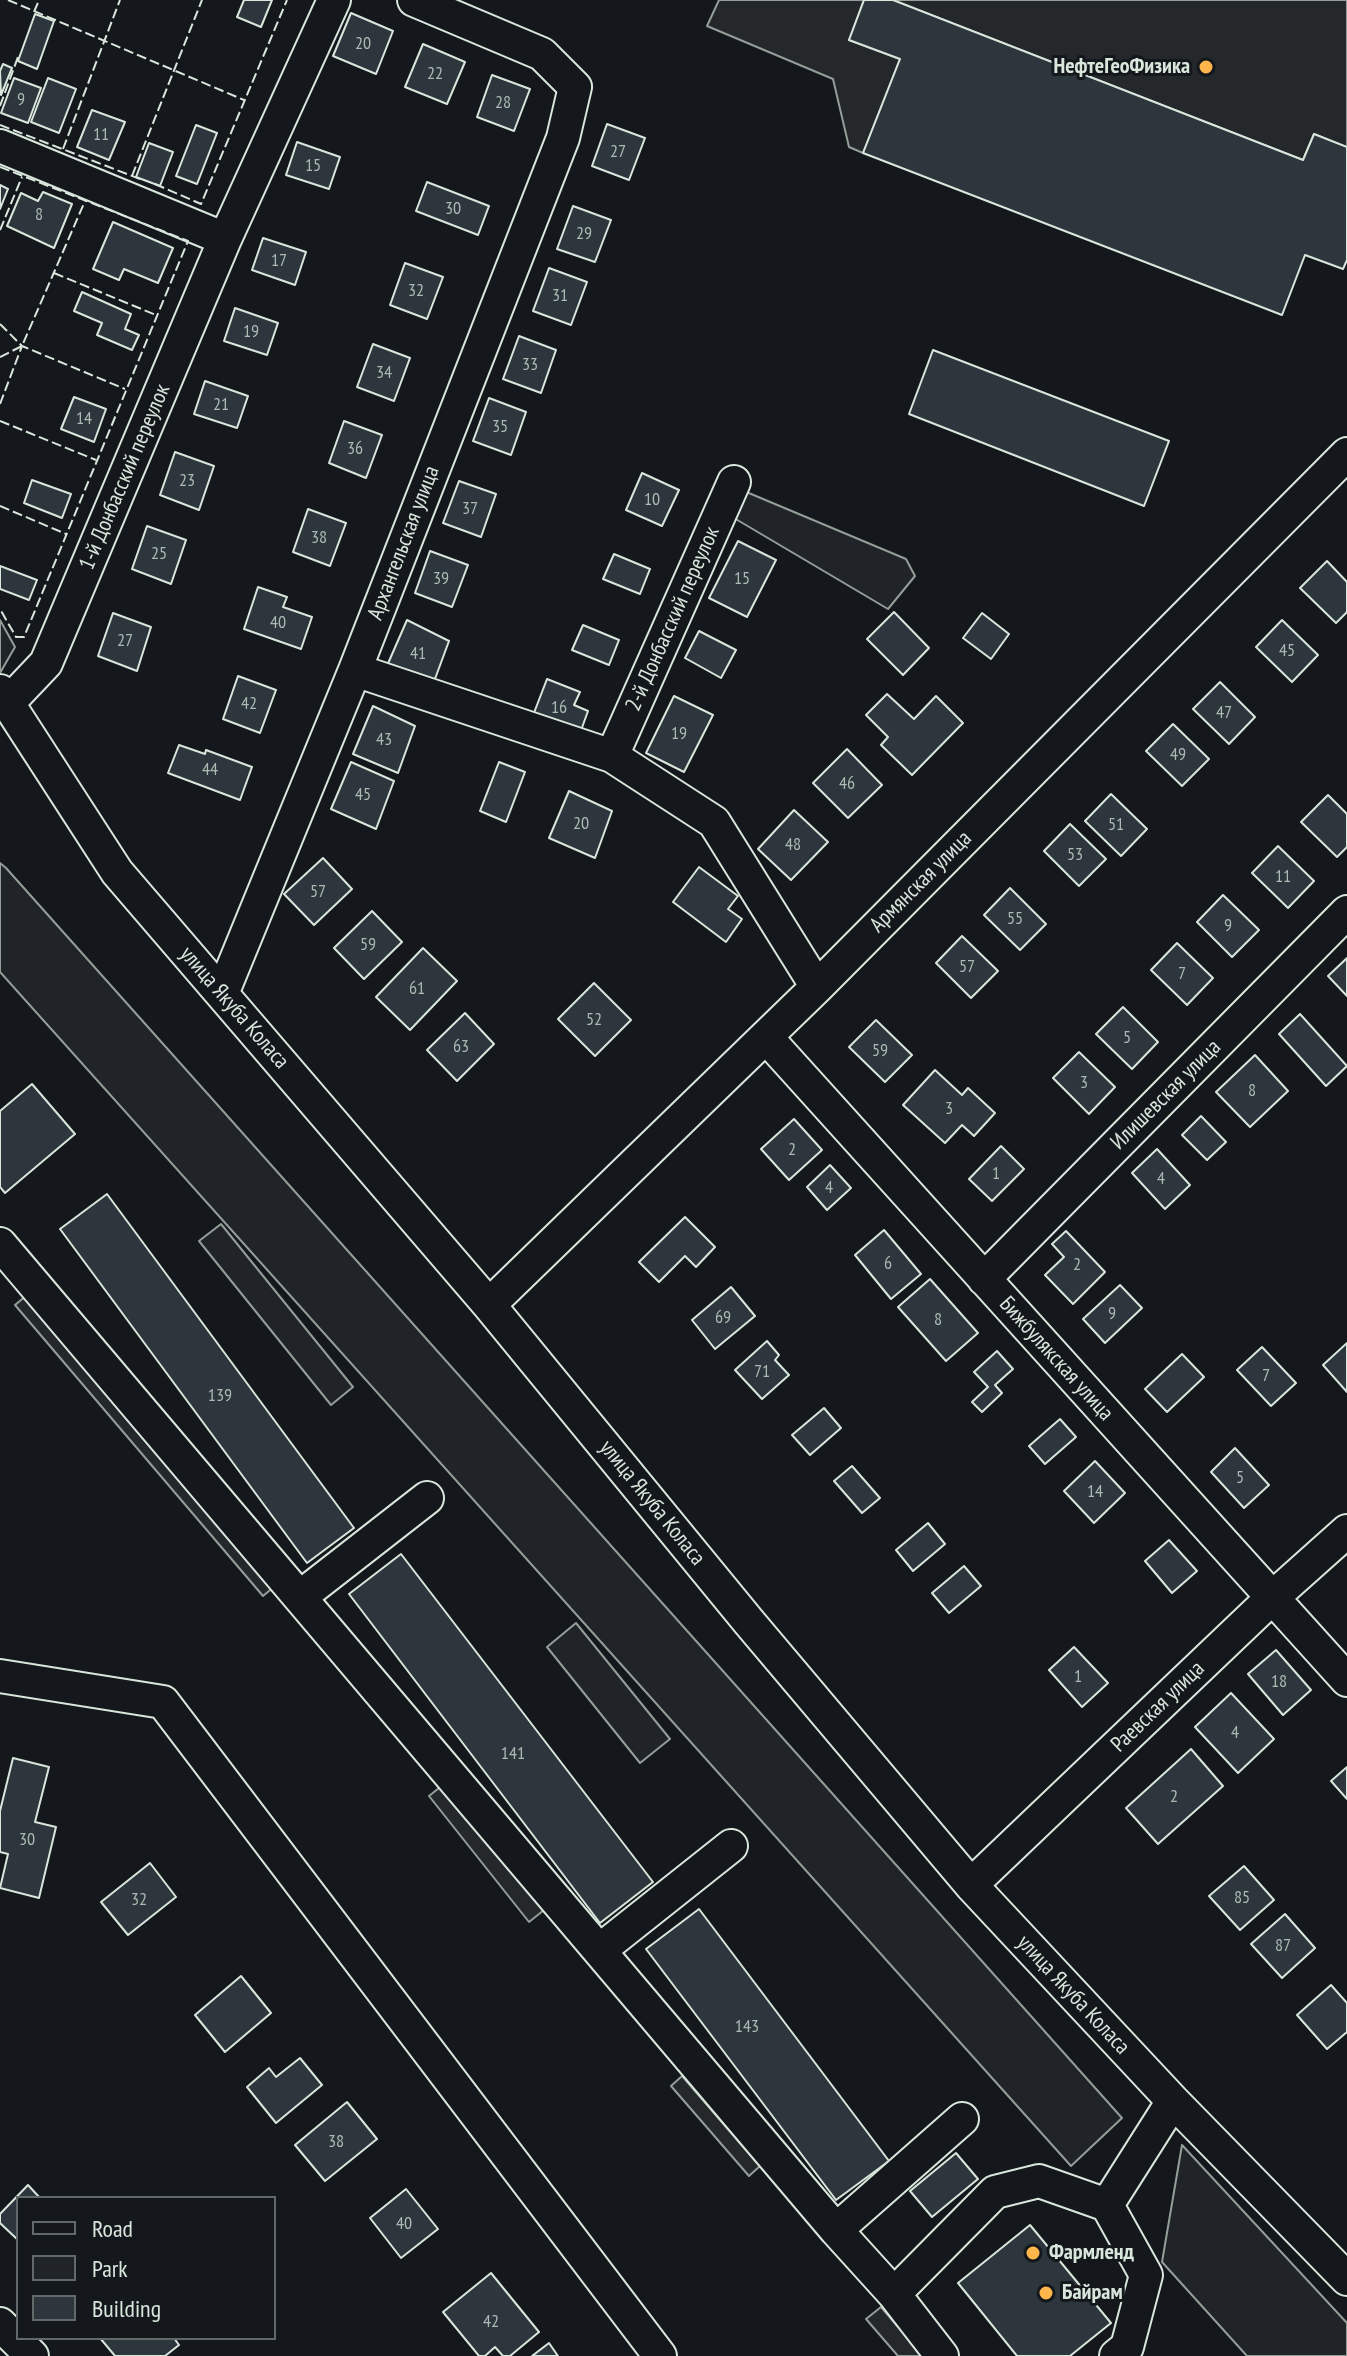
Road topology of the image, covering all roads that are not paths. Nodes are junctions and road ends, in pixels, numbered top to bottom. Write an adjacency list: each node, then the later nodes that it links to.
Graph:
1 (334, 0): 4 (street, 1-й Донбасский переулок)
2 (414, 0): 7 (street, Архангельская улица)
3 (0, 146): 4 (street)
4 (225, 239): 8 (street, 1-й Донбасский переулок)
5 (1347, 454): 11 (street, Армянская улица)
6 (734, 482): 9 (street, 2-й Донбасский переулок)
7 (355, 670): 9 (street); 12 (street, Архангельская улица)
8 (4, 697): 12 (street, улица Якуба Коласа)
9 (612, 756): 11 (street)
10 (1347, 912): 15 (street, Илишевская улица)
11 (817, 987): 13 (street, Армянская улица)
12 (222, 994): 16 (street, улица Якуба Коласа)
13 (766, 1037): 15 (street, Бижбулякская улица); 16 (street, Армянская улица)
14 (0, 1244): 19 (street)
15 (984, 1279): 20 (street, Бижбулякская улица)
16 (489, 1305): 24 (street, улица Якуба Коласа)
17 (427, 1498): 19 (street)
18 (1347, 1531): 20 (street, Раевская улица)
19 (300, 1597): 25 (street)
20 (1272, 1598): 22 (street, Бижбулякская улица); 24 (street, Раевская улица)
21 (0, 1676): 34 (street)
22 (1347, 1680)
23 (731, 1846): 25 (street)
24 (971, 1885): 26 (street, улица Якуба Коласа)
25 (600, 1950): 29 (street)
26 (1173, 2101): 28 (street); 30 (street, улица Якуба Коласа)
27 (962, 2119): 29 (street)
28 (1107, 2205): 31 (street); 36 (street)
29 (836, 2230): 31 (street)
30 (1347, 2279)
31 (894, 2294): 35 (street)
32 (0, 2324): 33 (street)
33 (32, 2356)
34 (660, 2356)
35 (942, 2356)
36 (1116, 2356)

